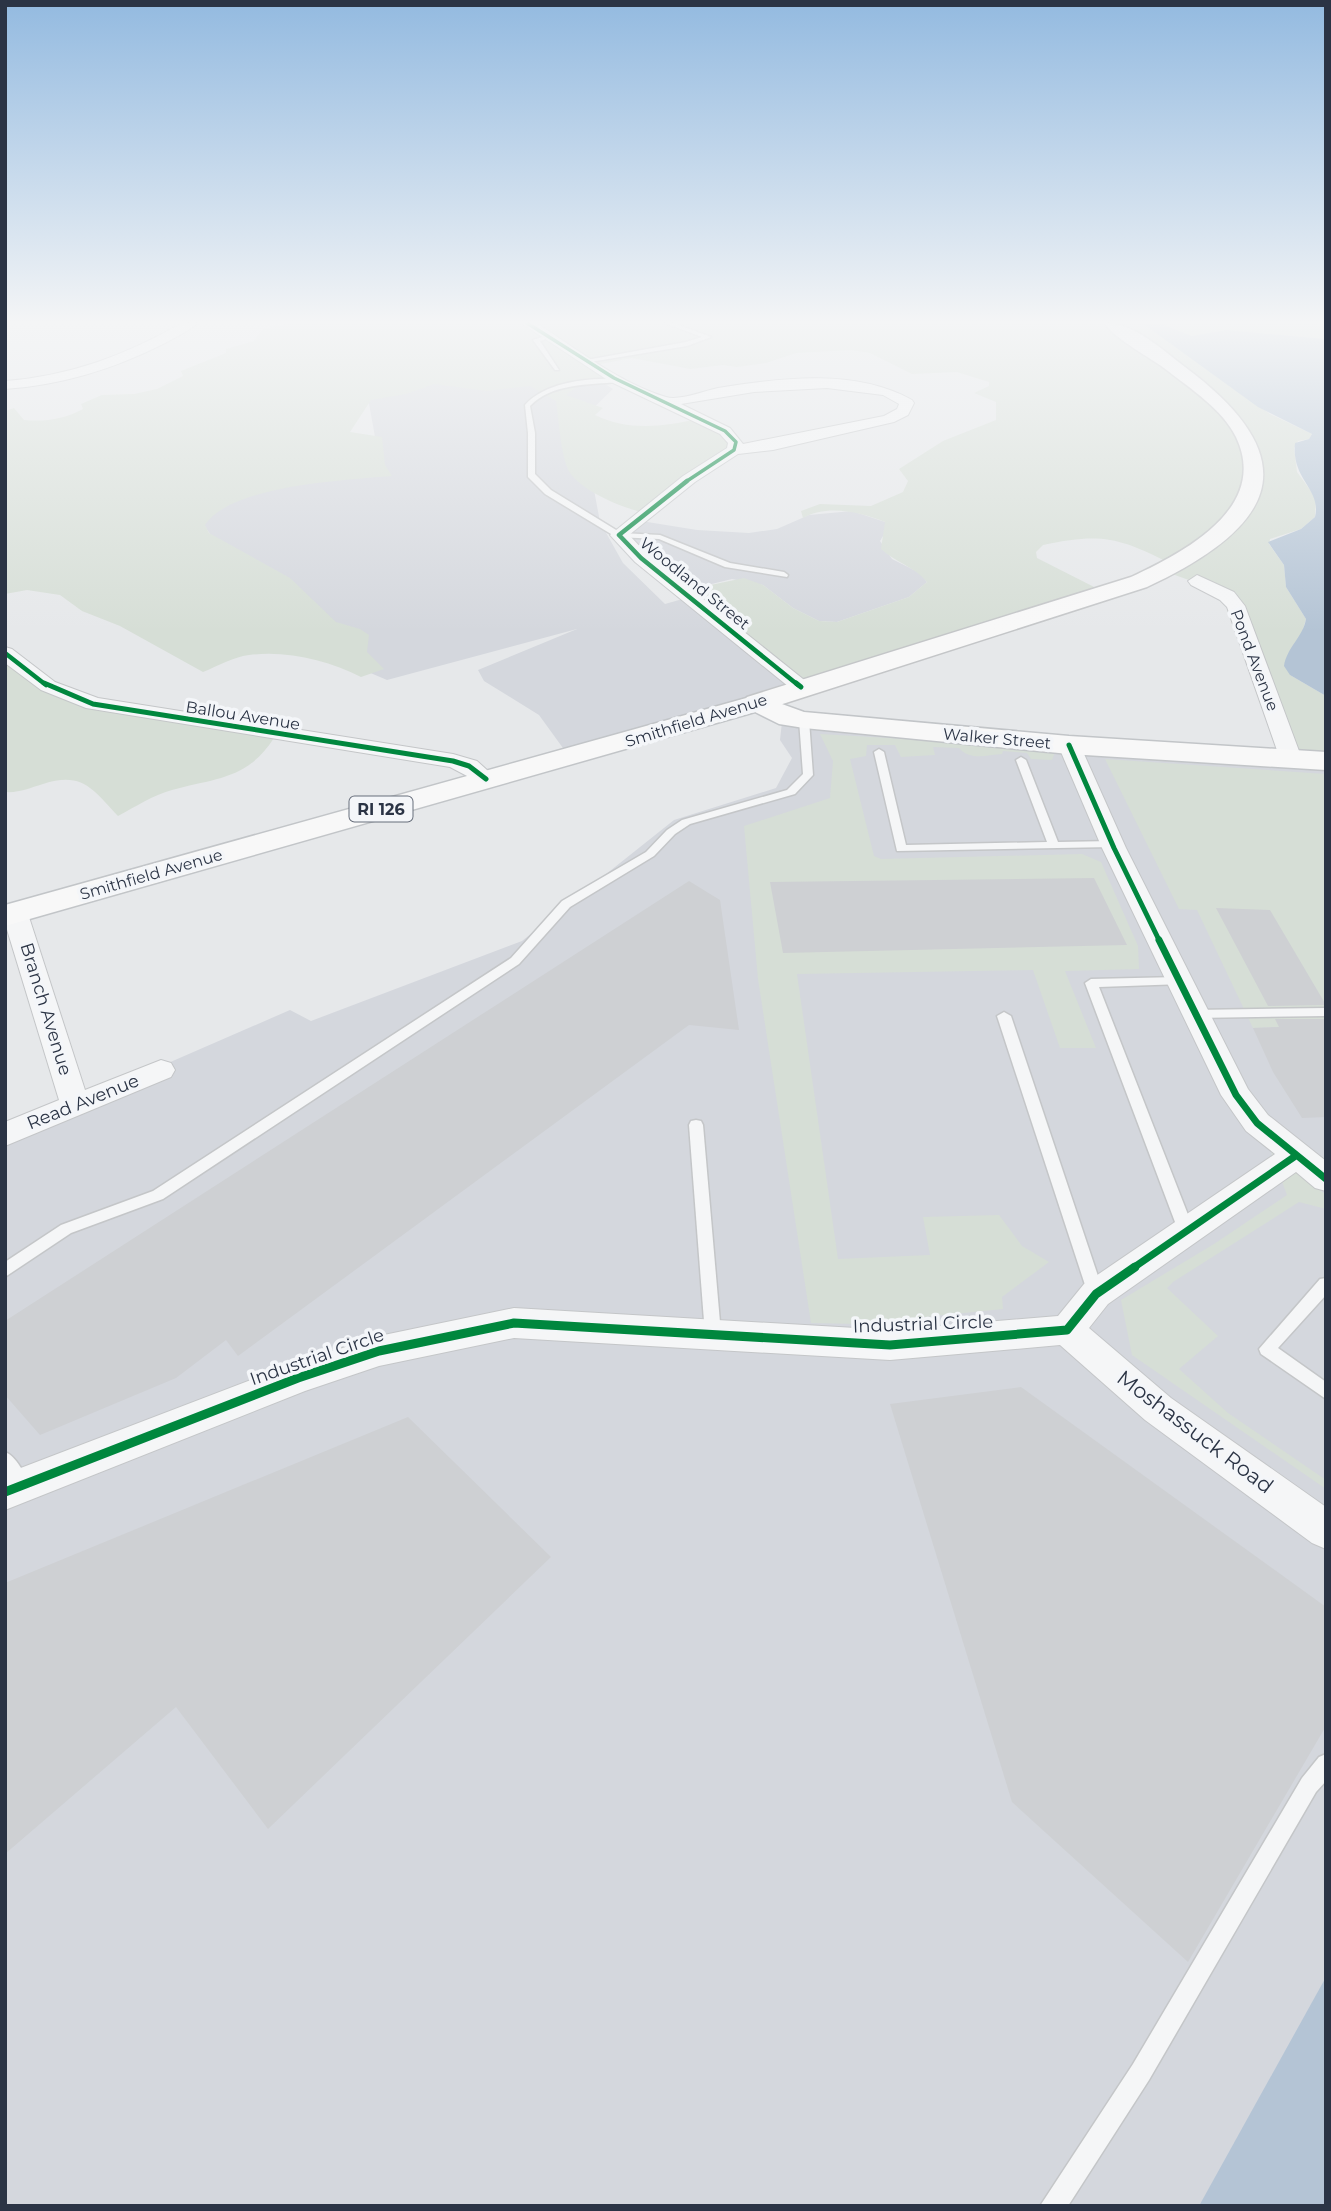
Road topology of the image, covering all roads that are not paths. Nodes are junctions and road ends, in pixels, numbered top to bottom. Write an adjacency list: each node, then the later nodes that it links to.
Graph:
1 (533, 426): 6 (lane)
2 (714, 426): 5 (street)
3 (857, 426): 5 (street)
4 (1236, 426): 10 (main road, Smithfield Avenue / RI 126)
5 (734, 450): 6 (street, Woodland Street)
6 (619, 535): 7 (lane); 10 (street, Woodland Street)
7 (784, 575)
8 (1196, 581): 15 (street, Pond Avenue)
9 (5, 653): 18 (street, Ballou Avenue)
10 (801, 687): 11 (main road, Smithfield Avenue / RI 126)
11 (757, 703): 12 (main road, Walker Street); 18 (main road, Smithfield Avenue / RI 126)
12 (804, 720): 13 (main road, Walker Street); 33 (lane)
13 (1069, 745): 15 (main road, Walker Street); 19 (street)
14 (879, 752): 20 (lane)
15 (1292, 759): 17 (main road, Walker Street)
16 (1021, 760): 20 (lane)
17 (1326, 761)
18 (486, 779): 21 (main road, Smithfield Avenue / RI 126)
19 (1113, 844): 20 (lane); 22 (street)
20 (1054, 845)
21 (10, 915): 27 (street, Branch Avenue)
22 (1180, 981): 24 (street); 32 (lane)
23 (1326, 1012): 24 (lane)
24 (1195, 1014): 30 (street)
25 (1004, 1016): 35 (lane)
26 (161, 1070): 27 (street, Read Avenue)
27 (75, 1104): 29 (street, Read Avenue)
28 (696, 1125): 37 (lane)
29 (5, 1135)
30 (1294, 1157): 31 (street); 32 (street)
31 (1326, 1179)
32 (1186, 1230): 35 (street)
33 (5, 1271)
34 (1326, 1284): 38 (lane)
35 (1096, 1294): 36 (street)
36 (1067, 1330): 37 (street, Industrial Circle); 40 (street, Moshassuck Road)
37 (713, 1334): 39 (street, Industrial Circle)
38 (1326, 1392)
39 (11, 1479)
40 (1326, 1530)
41 (1326, 1764): 42 (lane)
42 (1053, 2206)

